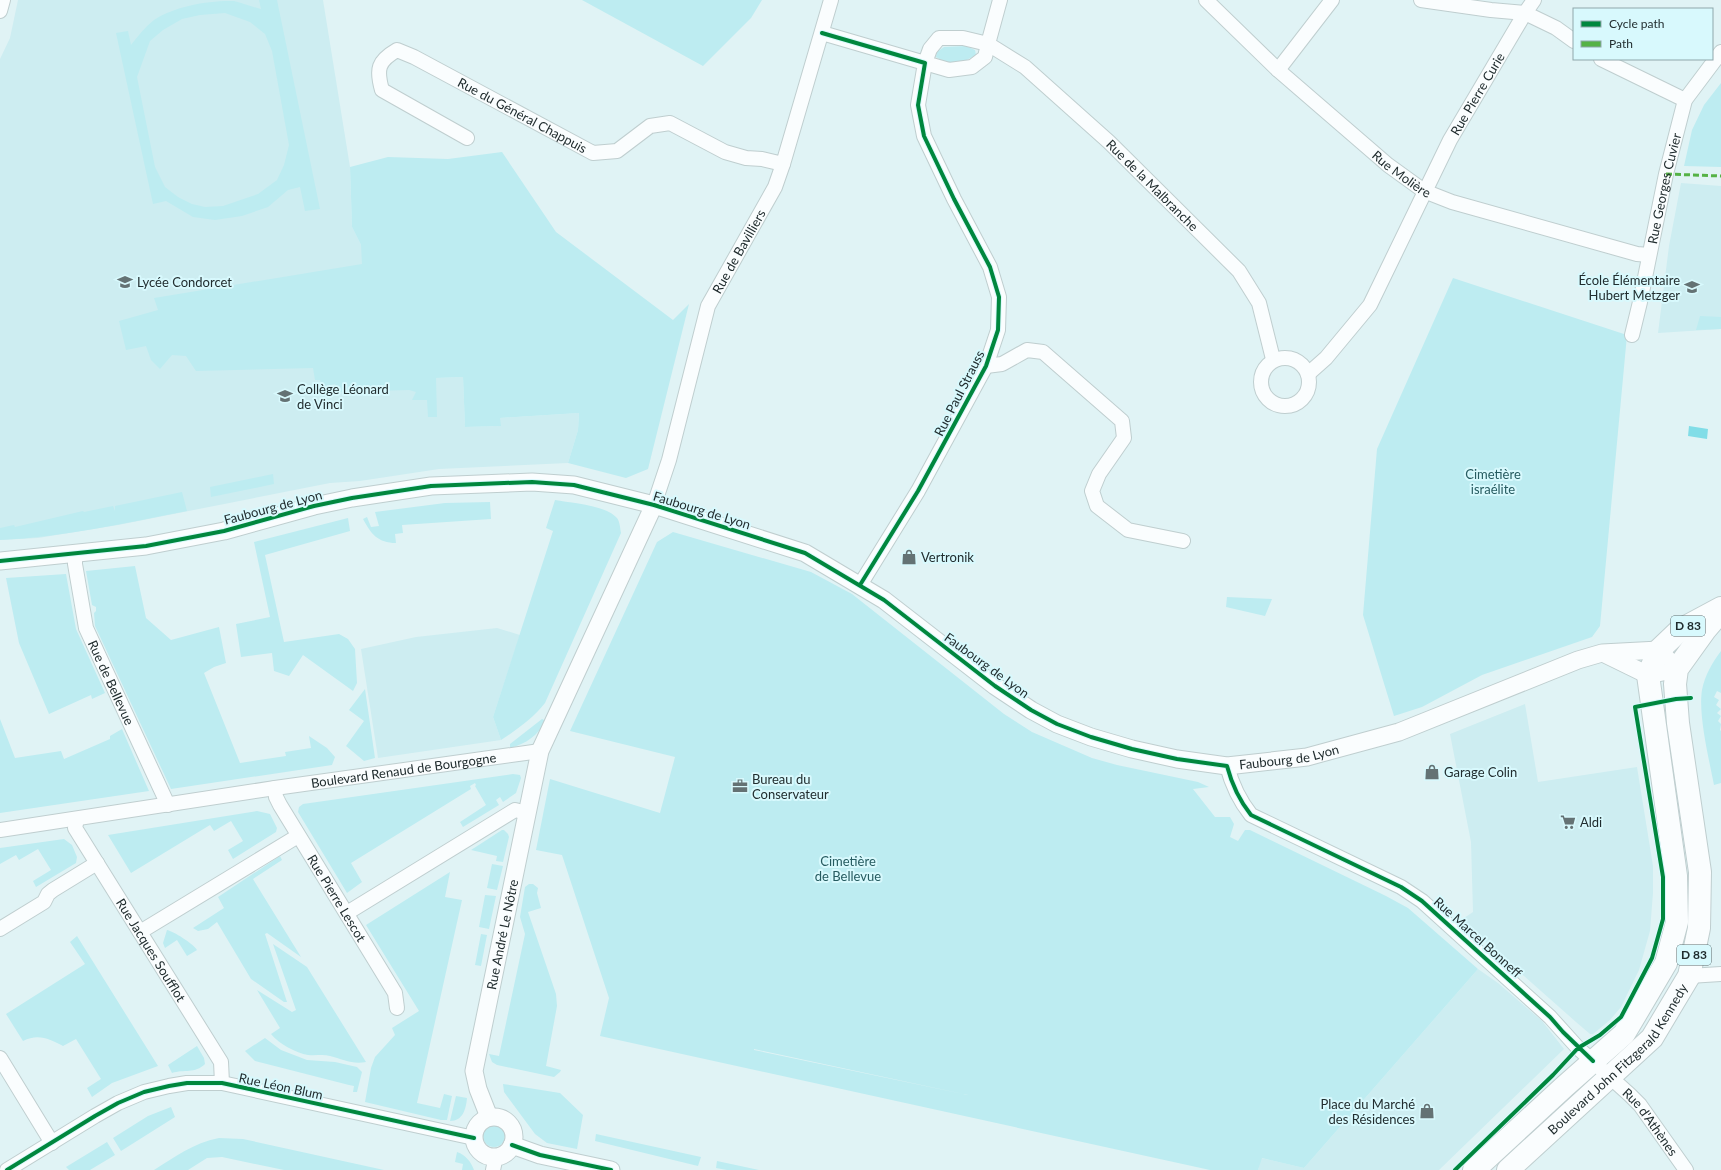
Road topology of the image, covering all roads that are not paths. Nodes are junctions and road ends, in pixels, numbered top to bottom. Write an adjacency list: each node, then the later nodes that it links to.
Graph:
1 (3, 0): 8 (street)
2 (831, 0): 10 (street, Rue de Bavilliers)
3 (1000, 0): 12 (street)
4 (1206, 0): 16 (street, Rue Molière)
5 (1332, 0): 16 (street)
6 (1421, 0): 9 (street)
7 (1534, 0): 9 (street, Rue Pierre Curie)
8 (0, 11)
9 (1525, 13): 11 (street); 20 (street, Rue Pierre Curie)
10 (822, 33): 15 (street); 19 (street, Rue de Bavilliers)
11 (1573, 40)
12 (988, 44): 15 (street); 15 (street, Rue de la Malbranche); 23 (street, Rue de la Malbranche)
13 (1721, 52): 17 (street, Rue Georges Cuvier)
14 (1603, 60): 17 (street)
15 (925, 63): 24 (street, Rue Paul Strauss)
16 (1278, 70): 20 (street, Rue Molière)
17 (1685, 100): 21 (street, Rue Georges Cuvier)
18 (467, 138): 19 (street, Rue du Général Chappuis)
19 (783, 164): 26 (street, Rue de Bavilliers)
20 (1424, 191): 21 (street, Rue Molière); 25 (street)
21 (1649, 256): 22 (street, Rue Georges Cuvier)
22 (1632, 335)
23 (1273, 359): 25 (street); 25 (street)
24 (986, 366): 27 (street); 30 (street, Rue Paul Strauss)
25 (1308, 374)
26 (654, 506): 28 (street, Faubourg de Lyon); 30 (street, Faubourg de Lyon); 36 (street)
27 (1183, 541)
28 (74, 554): 29 (street, Faubourg de Lyon); 39 (street, Rue de Bellevue)
29 (0, 561)
30 (860, 585): 37 (street, Faubourg de Lyon)
31 (1721, 610): 32 (main road, D 83); 34 (main road, D 83)
32 (1659, 650): 33 (street, Faubourg de Lyon); 34 (street); 35 (main road, D 83)
33 (1605, 654): 35 (street); 37 (street, Faubourg de Lyon)
34 (1677, 669): 35 (street); 49 (main road, Boulevard John Fitzgerald Kennedy / D 83)
35 (1648, 675): 52 (main road, Boulevard John Fitzgerald Kennedy / D 83)
36 (540, 750): 38 (street, Boulevard Renaud de Bourgogne); 40 (street, Rue André Le Nôtre)
37 (1227, 766): 52 (street, Rue Marcel Bonneff)
38 (275, 788): 39 (street, Boulevard Renaud de Bourgogne); 43 (street, Rue Pierre Lescot)
39 (168, 805): 41 (street, Boulevard Renaud de Bourgogne)
40 (527, 813): 45 (street); 55 (street, Rue André Le Nôtre)
41 (77, 819): 42 (street, Boulevard Renaud de Bourgogne); 44 (street, Rue Jacques Soufflot)
42 (0, 830)
43 (298, 836): 45 (street, Rue Pierre Lescot); 47 (street)
44 (97, 863): 46 (street); 47 (street, Rue Jacques Soufflot)
45 (347, 913): 50 (street, Rue Pierre Lescot)
46 (0, 929)
47 (140, 932): 54 (street, Rue Jacques Soufflot)
48 (1721, 974): 49 (street)
49 (1689, 976): 53 (main road, Boulevard John Fitzgerald Kennedy / D 83)
50 (397, 1008)
51 (0, 1058): 57 (street)
52 (1594, 1061): 53 (street, Rue Marcel Bonneff); 62 (main road, Boulevard John Fitzgerald Kennedy / D 83)
53 (1611, 1076): 63 (main road, Boulevard John Fitzgerald Kennedy / D 83); 64 (street, Rue d'Athènes)
54 (222, 1083): 56 (street, Rue Léon Blum); 57 (street, Rue Léon Blum)
55 (489, 1117): 56 (street); 58 (street)
56 (474, 1138): 59 (street)
57 (52, 1143): 60 (street, Rue Léon Blum)
58 (512, 1145): 59 (street); 61 (street)
59 (494, 1163)
60 (7, 1170)
61 (611, 1170)
62 (1474, 1170)
63 (1508, 1170)
64 (1686, 1170)

